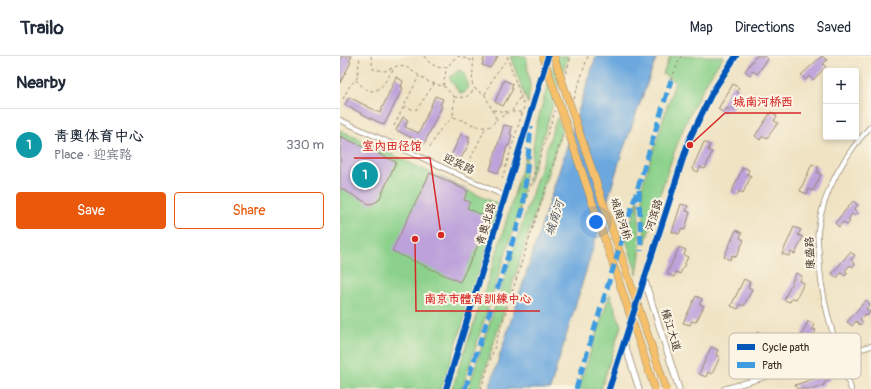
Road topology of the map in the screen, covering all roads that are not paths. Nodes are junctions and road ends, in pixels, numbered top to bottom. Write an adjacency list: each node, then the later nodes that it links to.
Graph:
1 (541, 56): 6 (street); 21 (highway, 城南河桥, bridge)
2 (548, 56): 6 (street, 青奥北路)
3 (554, 56): 7 (highway, 城南河桥)
4 (558, 56): 7 (highway)
5 (736, 56): 11 (street, 河滨路)
6 (545, 65): 10 (street, 青奥北路)
7 (562, 77): 22 (highway, 城南河桥, bridge)
8 (340, 120): 10 (street, 迎宾路)
9 (871, 126): 12 (street, 康盛路)
10 (505, 196): 18 (street, 青奥北路)
11 (644, 278): 13 (street, 河滨路); 23 (street, 横江大道)
12 (833, 333)
13 (624, 341): 19 (street, 河滨路); 20 (street)
14 (871, 346): 15 (street)
15 (861, 349)
16 (758, 379): 24 (street)
17 (847, 379): 25 (street, 康盛路)
18 (446, 389)
19 (609, 389)
20 (639, 389)
21 (654, 389)
22 (666, 389)
23 (679, 389)
24 (724, 389)
25 (851, 389)

